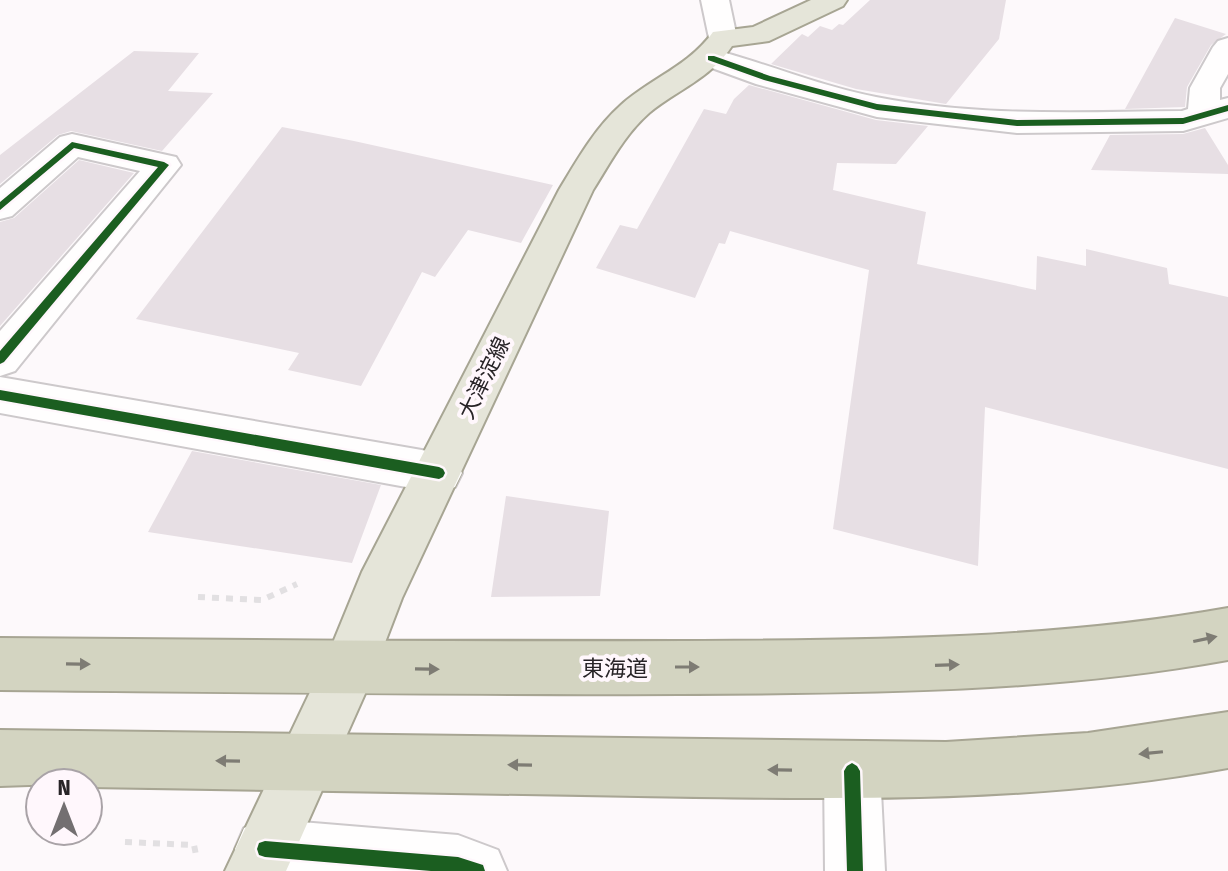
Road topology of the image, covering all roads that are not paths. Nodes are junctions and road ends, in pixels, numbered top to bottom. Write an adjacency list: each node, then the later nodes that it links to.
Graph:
1 (833, 0): 2 (main road, 大津淀線)
2 (716, 32): 4 (street); 8 (main road, 大津淀線)
3 (1228, 47): 4 (street)
4 (1215, 111)
5 (0, 207): 6 (street)
6 (0, 359)
7 (0, 395): 8 (street)
8 (439, 473): 11 (main road, 大津淀線)
9 (1228, 634): 11 (highway, 東海道, one-way to 9)
10 (0, 664): 11 (highway, 東海道, one-way to 11)
11 (349, 668): 14 (main road, 大津淀線)
12 (1228, 740): 15 (highway, one-way to 15)
13 (0, 758): 14 (highway, one-way to 13)
14 (306, 762): 15 (highway, one-way to 14); 16 (main road, 大津淀線)
15 (852, 771): 18 (street)
16 (260, 860): 17 (street)
17 (477, 871)
18 (855, 871)

